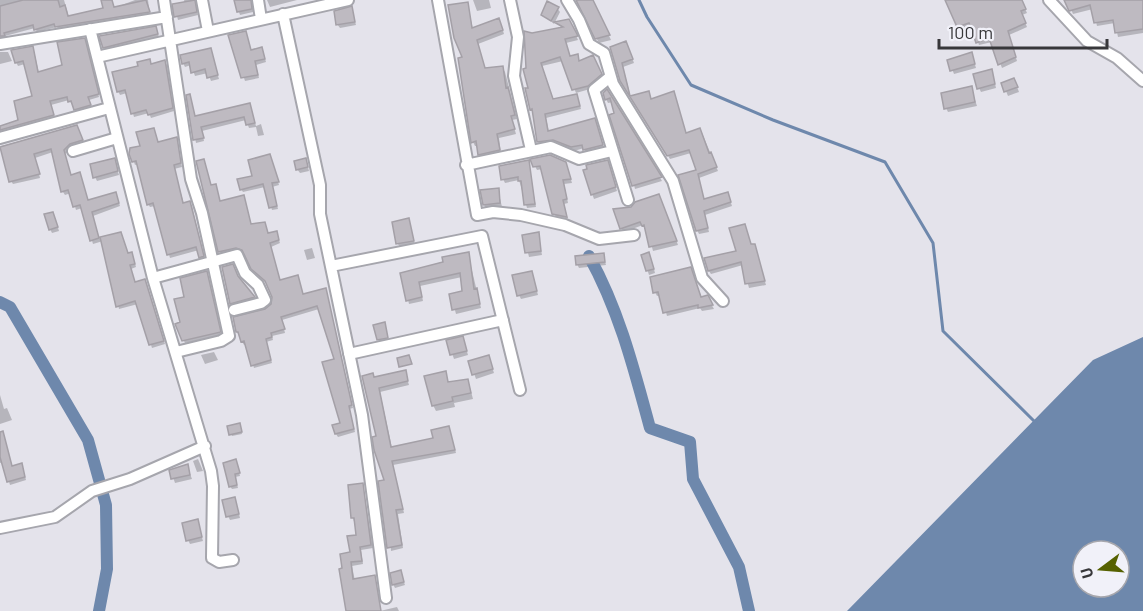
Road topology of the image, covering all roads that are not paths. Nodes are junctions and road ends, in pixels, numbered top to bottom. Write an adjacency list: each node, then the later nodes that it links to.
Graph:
1 (164, 0): 11 (street)
2 (202, 0): 14 (street)
3 (258, 0): 12 (street)
4 (348, 0): 9 (street)
5 (438, 0): 26 (street)
6 (510, 0): 23 (street)
7 (567, 0): 18 (street)
8 (1049, 0): 19 (street)
9 (301, 5): 10 (street)
10 (283, 14): 12 (street); 32 (street)
11 (167, 17): 13 (street); 15 (street)
12 (261, 19): 14 (street)
13 (90, 29): 16 (street); 17 (street)
14 (208, 31): 15 (street)
15 (169, 40): 17 (street); 31 (street)
16 (0, 44)
17 (97, 57): 20 (street)
18 (610, 77): 25 (street); 34 (street)
19 (1143, 81)
20 (109, 108): 21 (street); 22 (street)
21 (0, 138)
22 (117, 138): 24 (street); 33 (street)
23 (531, 150): 25 (street); 26 (street)
24 (73, 151)
25 (612, 151): 27 (street)
26 (466, 165): 28 (street)
27 (628, 200)
28 (477, 215): 29 (street); 30 (street)
29 (633, 235)
30 (482, 236): 32 (street); 36 (street)
31 (213, 261): 33 (street); 35 (street); 37 (street)
32 (331, 266): 38 (street)
33 (153, 278): 37 (street)
34 (723, 301)
35 (234, 310)
36 (503, 320): 38 (street); 39 (street)
37 (176, 352): 40 (street)
38 (349, 354): 43 (street)
39 (520, 390)
40 (205, 446): 41 (street); 42 (street)
41 (0, 528)
42 (233, 560)
43 (386, 598)

